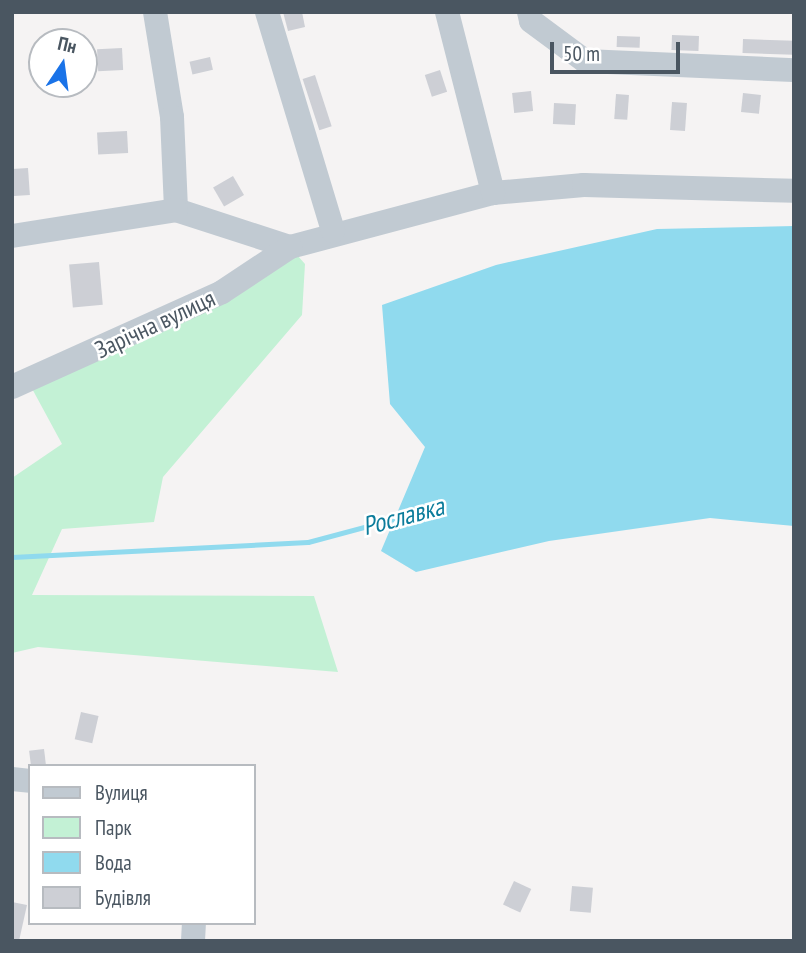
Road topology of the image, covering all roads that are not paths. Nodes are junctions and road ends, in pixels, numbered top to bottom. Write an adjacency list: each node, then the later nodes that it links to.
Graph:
1 (155, 12): 8 (street)
2 (267, 12): 9 (street)
3 (447, 12): 7 (street)
4 (529, 12): 5 (street)
5 (794, 71)
6 (794, 191): 7 (street, Зарічна вулиця)
7 (493, 193): 9 (street, Зарічна вулиця)
8 (176, 210): 10 (street); 11 (street)
9 (333, 231): 11 (street, Зарічна вулиця)
10 (12, 236)
11 (290, 247): 12 (street, Зарічна вулиця)
12 (12, 387)

